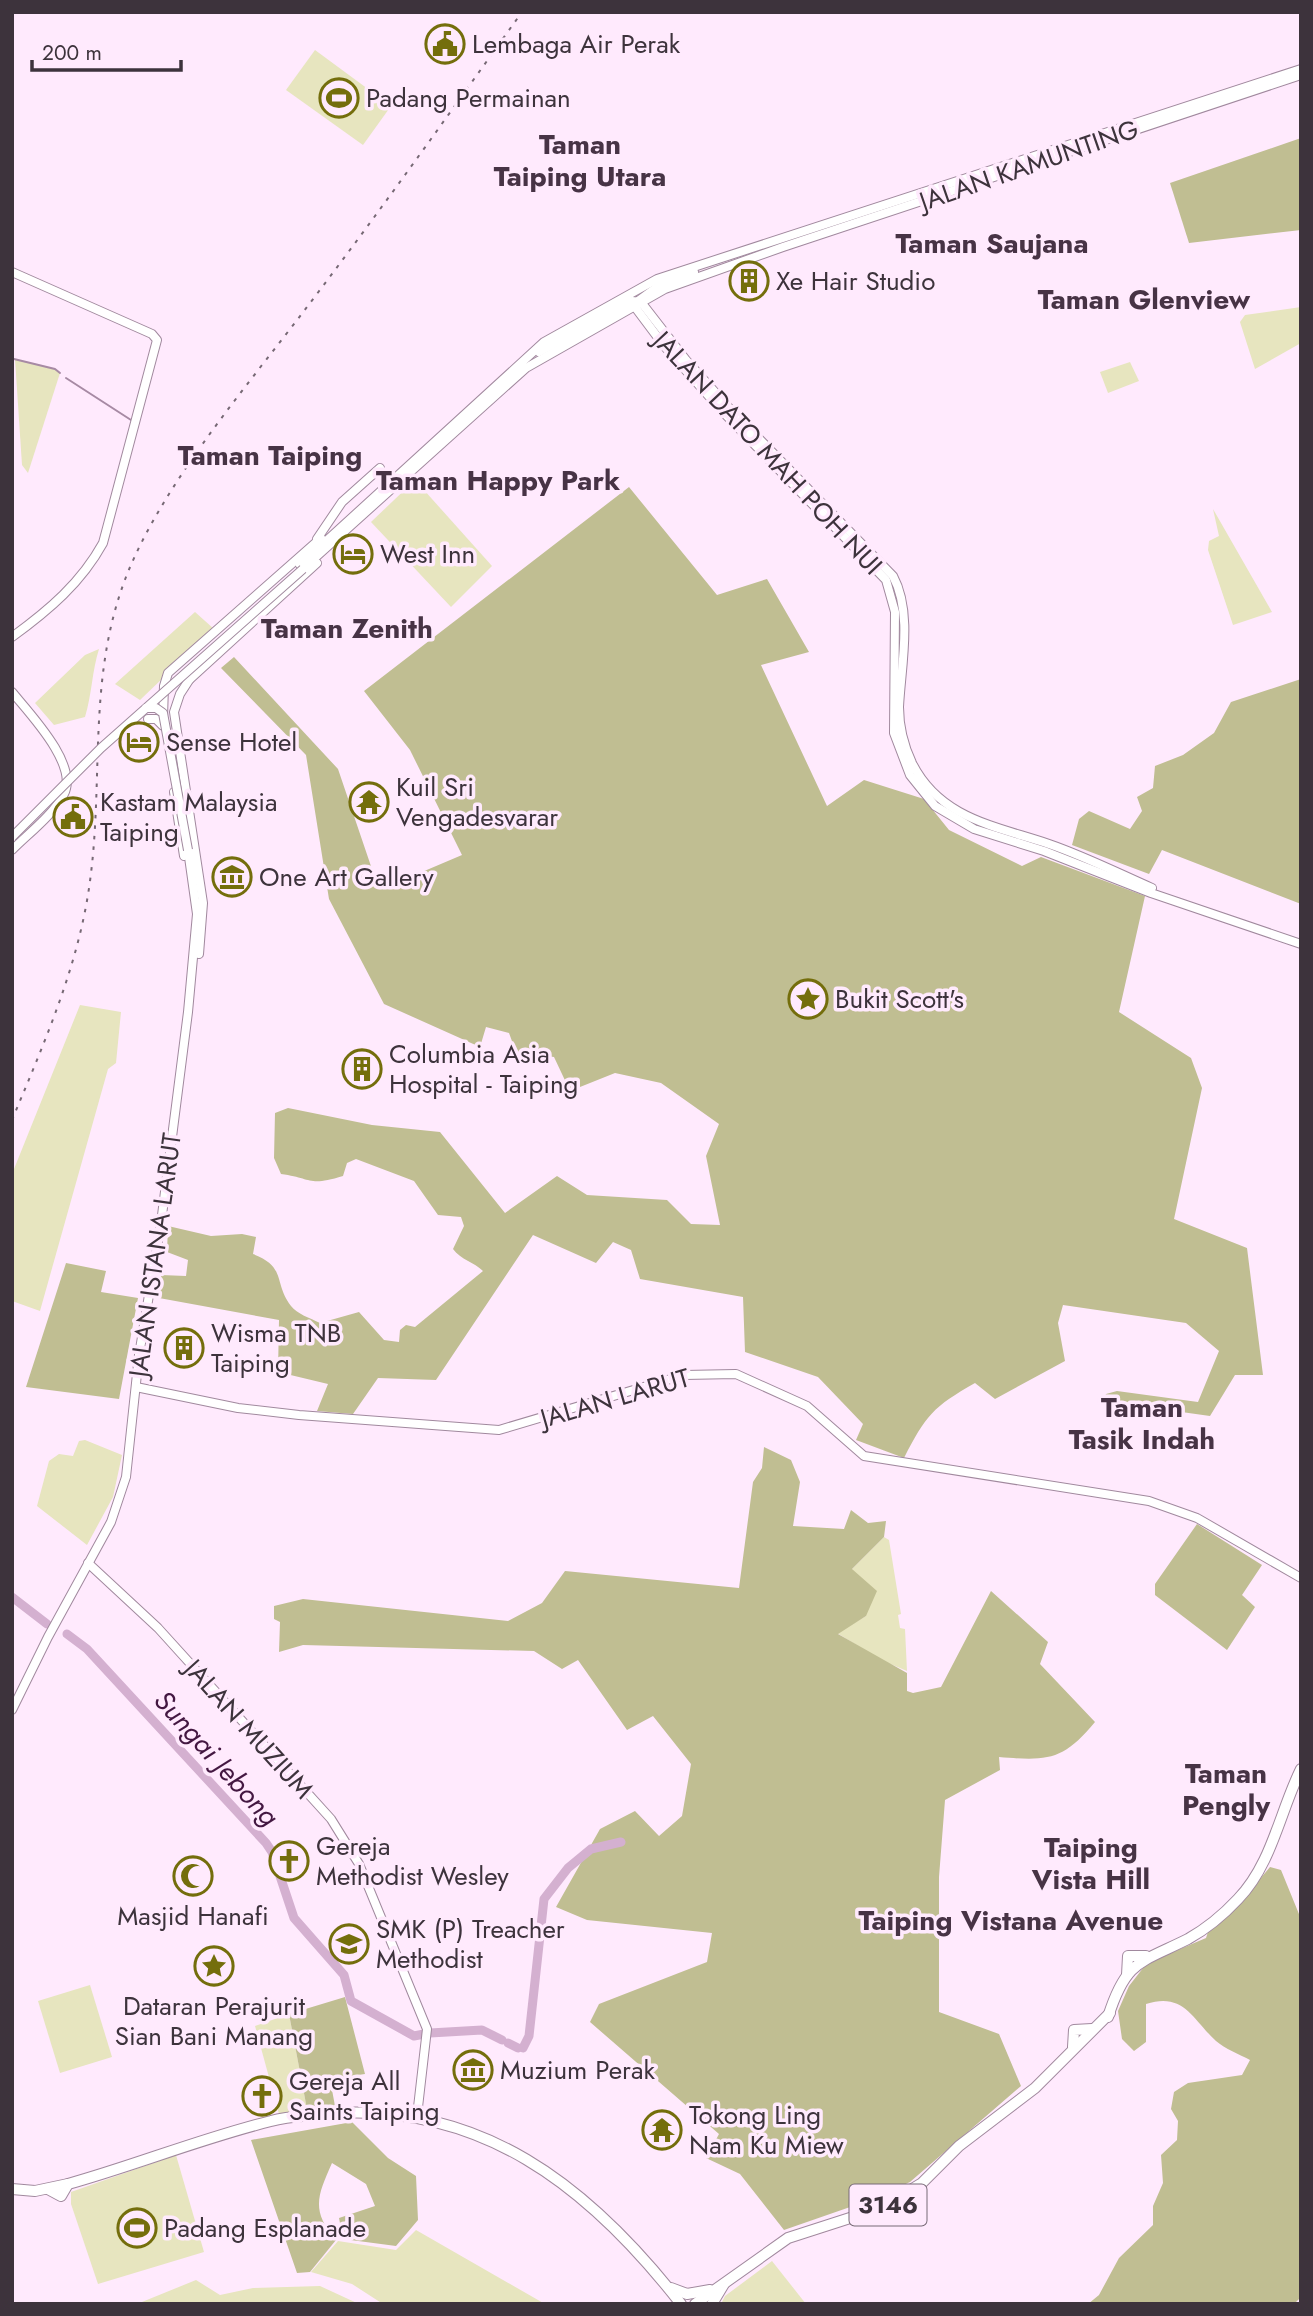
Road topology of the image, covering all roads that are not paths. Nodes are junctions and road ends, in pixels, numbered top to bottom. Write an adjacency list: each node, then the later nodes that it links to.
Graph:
1 (1301, 69): 3 (main road, JALAN KAMUNTING)
2 (1301, 75): 5 (main road, JALAN KAMUNTING)
3 (713, 261): 5 (main road); 6 (main road, JALAN KAMUNTING)
4 (12, 272): 12 (main road)
5 (638, 304): 6 (main road); 9 (main road, JALAN KAMUNTING); 25 (main road, JALAN DATO MAH POH NUI)
6 (522, 362): 8 (main road, JALAN KAMUNTING)
7 (380, 468): 10 (main road)
8 (373, 498): 10 (main road, JALAN KAMUNTING); 11 (main road, JALAN KAMUNTING)
9 (345, 534): 11 (main road, JALAN KAMUNTING); 13 (main road, JALAN KAMUNTING)
10 (309, 549): 14 (main road, JALAN KAMUNTING)
11 (301, 567): 17 (main road, JALAN KAMUNTING, bridge); 21 (main road, JALAN KAMUNTING, bridge)
12 (12, 637)
13 (191, 677): 14 (main road); 16 (main road, JALAN KAMUNTING); 18 (main road)
14 (163, 686): 16 (main road)
15 (12, 692): 23 (main road)
16 (162, 706): 18 (main road); 20 (main road, JALAN ISTANA LARUT)
17 (144, 709): 22 (main road, JALAN KAMUNTING, bridge); 24 (main road, JALAN ISTANA LARUT, bridge)
18 (174, 710): 26 (main road, JALAN ISTANA LARUT)
19 (148, 719): 20 (main road)
20 (163, 726): 24 (main road, JALAN ISTANA LARUT)
21 (12, 830)
22 (12, 837)
23 (12, 850)
24 (193, 898): 26 (main road, JALAN ISTANA LARUT)
25 (1301, 944)
26 (188, 1012): 27 (main road, JALAN ISTANA LARUT)
27 (136, 1387): 28 (main road, JALAN ISTANA LARUT); 29 (main road, JALAN LARUT)
28 (88, 1563): 30 (main road, JALAN ISTANA LARUT); 34 (main road, JALAN MUZIUM)
29 (1301, 1578)
30 (12, 1710)
31 (1301, 1769): 32 (main road, 3146)
32 (1088, 2037): 33 (main road, 3146); 33 (main road, 3146)
33 (1048, 2077): 36 (main road, 3146)
34 (417, 2116): 35 (main road); 37 (main road)
35 (12, 2189)
36 (729, 2278): 38 (main road, 3146); 41 (main road)
37 (667, 2286): 38 (main road); 39 (main road)
38 (713, 2290): 40 (main road, 3146)
39 (681, 2304)
40 (695, 2304)
41 (712, 2304)

